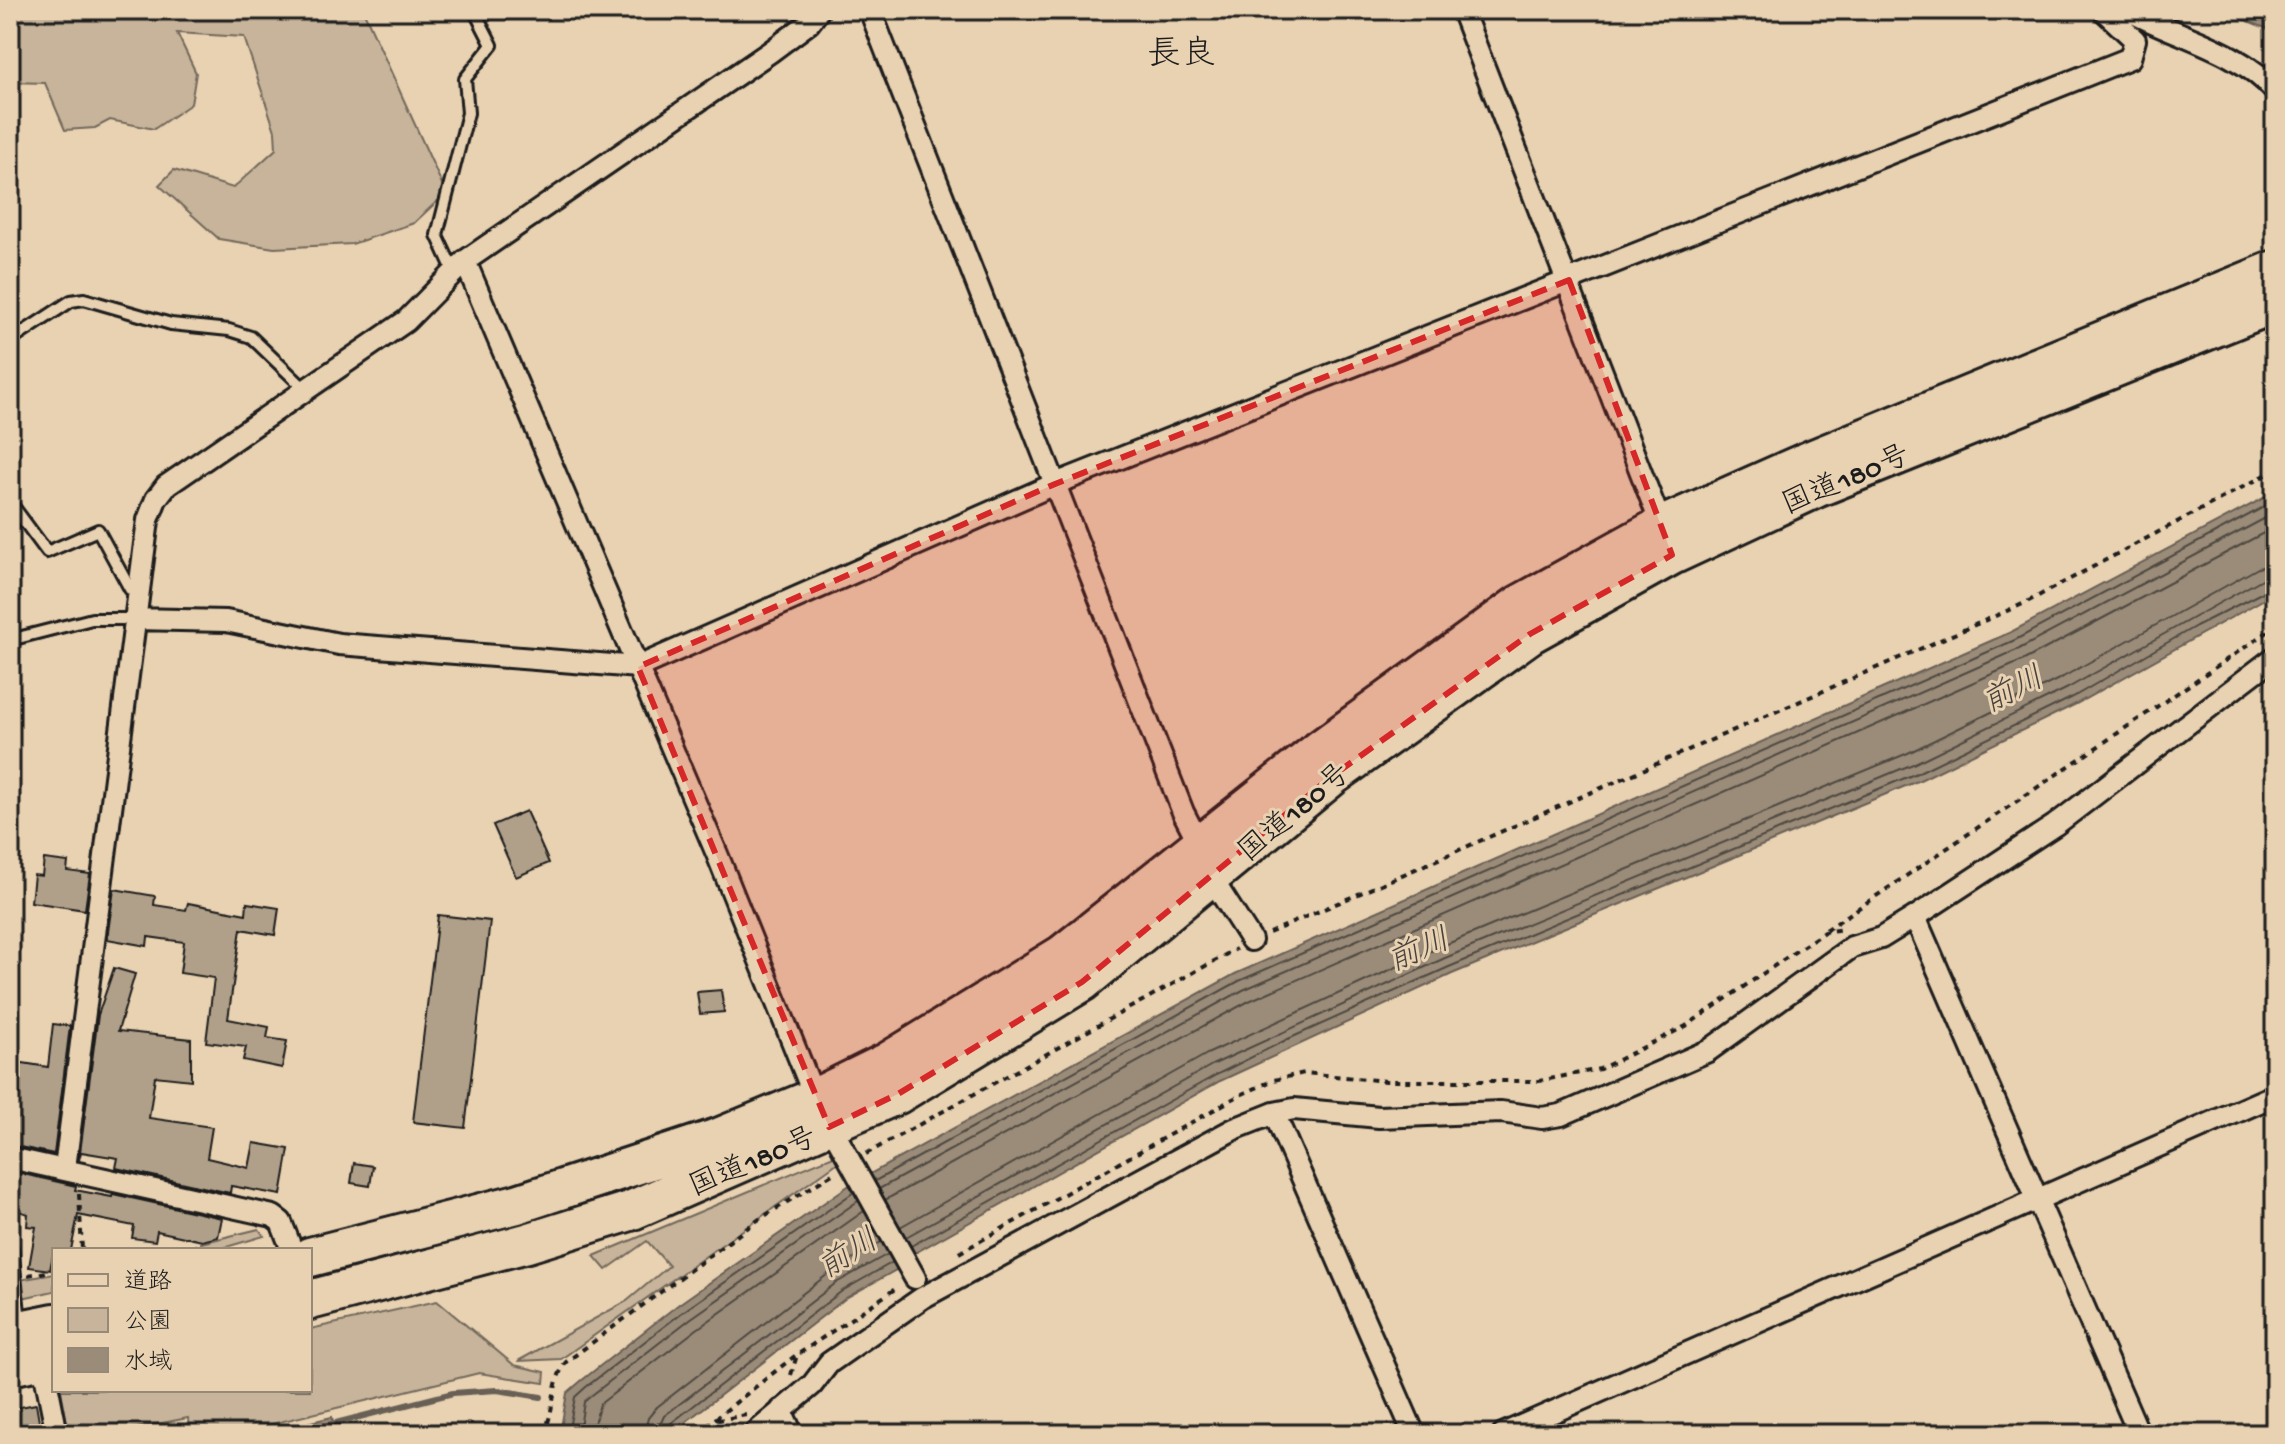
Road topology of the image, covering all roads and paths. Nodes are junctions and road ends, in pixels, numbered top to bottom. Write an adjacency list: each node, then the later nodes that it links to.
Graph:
1 (474, 10): 8 (lane)
2 (819, 10): 8 (street)
3 (870, 10): 15 (street)
4 (1462, 10): 10 (street)
5 (2103, 10): 10 (street)
6 (2128, 10): 7 (street)
7 (2275, 91)
8 (459, 266): 13 (street); 23 (street)
9 (2275, 270): 17 (highway, 国道180号)
10 (1569, 280): 15 (street); 17 (street)
11 (2275, 303): 17 (highway, 国道180号)
12 (10, 341): 13 (lane)
13 (308, 391): 18 (street)
14 (2275, 470): 28 (path)
15 (1055, 484): 23 (street); 24 (street)
16 (10, 502): 18 (lane)
17 (1667, 541): 24 (highway, 国道180号)
18 (139, 593): 19 (street)
19 (135, 619): 21 (lane); 23 (street); 34 (street)
20 (2275, 627): 27 (path)
21 (10, 640)
22 (2275, 657): 25 (street)
23 (638, 667): 30 (street)
24 (1206, 862): 28 (street); 30 (highway, 国道180号)
25 (1915, 917): 31 (street); 35 (street)
26 (1854, 927): 27 (path)
27 (1824, 932): 39 (path)
28 (1251, 940): 33 (path)
29 (2275, 1095): 35 (street)
30 (822, 1112): 33 (street); 40 (highway, 国道180号); 42 (highway, 国道180号)
31 (1274, 1113): 45 (street); 52 (street)
32 (10, 1158): 34 (street)
33 (854, 1168): 41 (street); 48 (path)
34 (73, 1170): 37 (path); 38 (street)
35 (2037, 1198): 53 (street); 54 (street)
36 (12, 1248): 43 (lane)
37 (82, 1248)
38 (291, 1248)
39 (955, 1255)
40 (312, 1256)
41 (913, 1275)
42 (312, 1299)
43 (32, 1342): 47 (street)
44 (797, 1355): 46 (path)
45 (781, 1410): 46 (path); 50 (street); 51 (street)
46 (713, 1421): 49 (path)
47 (57, 1434)
48 (543, 1434)
49 (698, 1434)
50 (754, 1434)
51 (792, 1434)
52 (1414, 1434)
53 (1503, 1434)
54 (2139, 1434)

